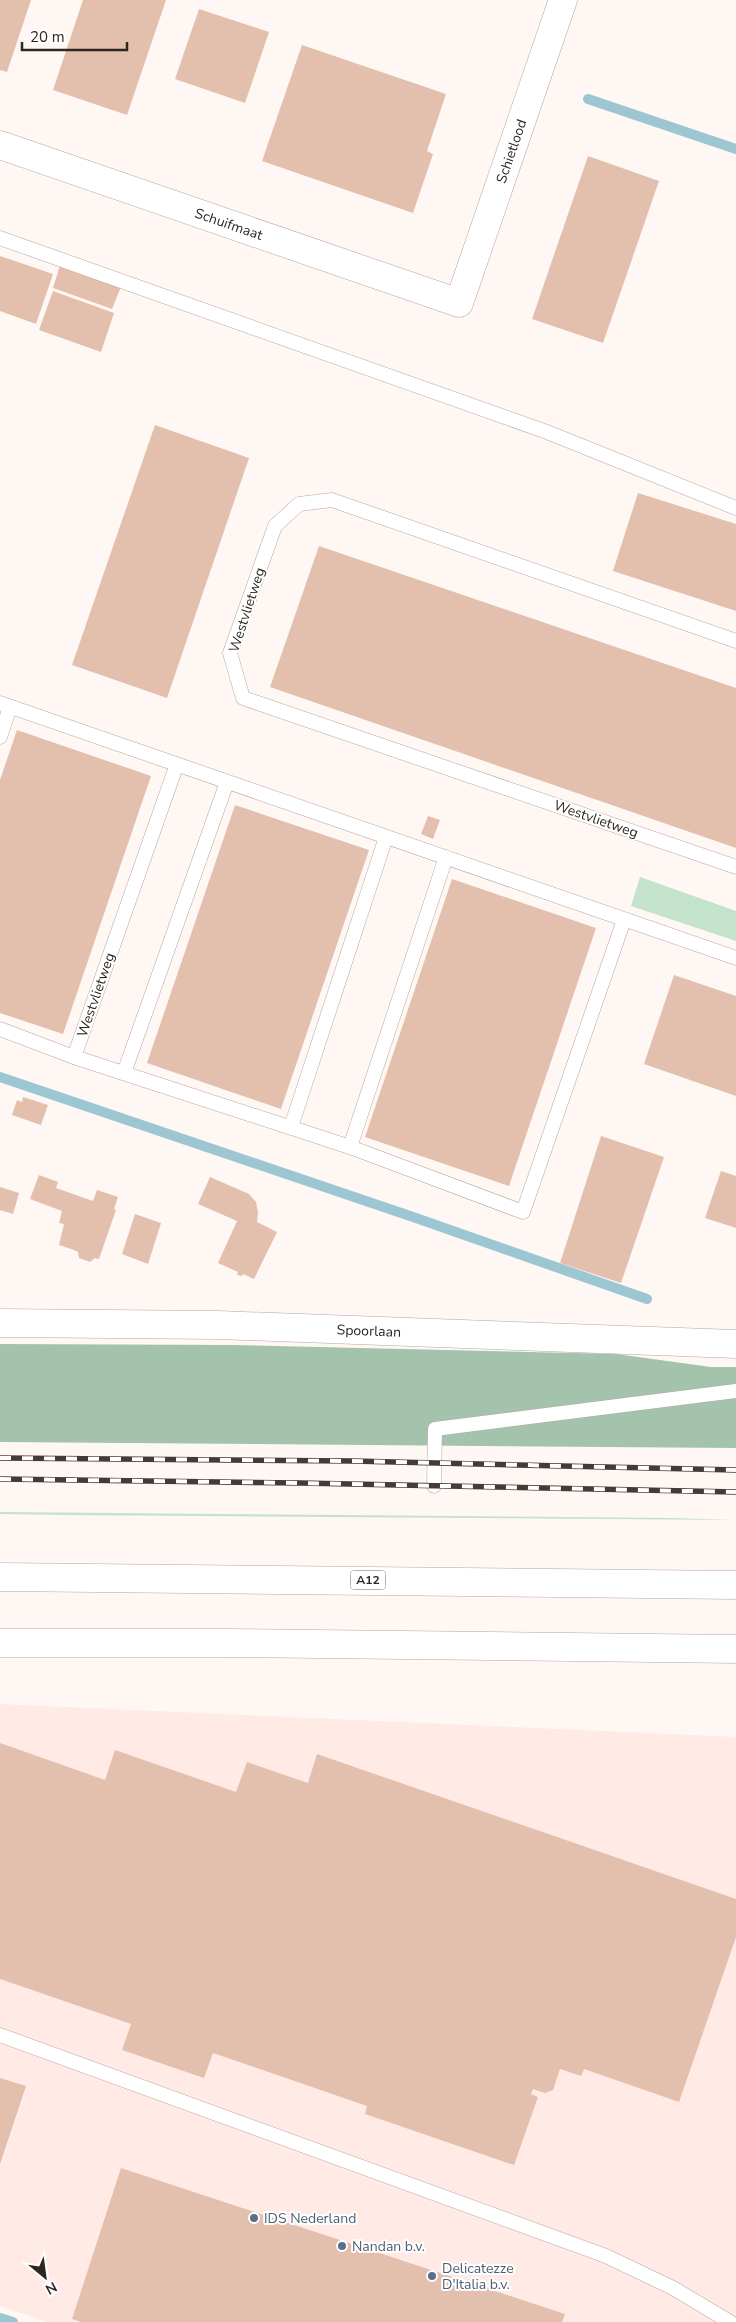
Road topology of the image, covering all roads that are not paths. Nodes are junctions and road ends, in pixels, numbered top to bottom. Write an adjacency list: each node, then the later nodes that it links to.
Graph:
1 (563, 0): 4 (main road, Schietlood)
2 (0, 145): 4 (main road, Schuifmaat)
3 (0, 238): 5 (lane)
4 (460, 303)
5 (736, 508)
6 (736, 641): 13 (lane, Westvlietweg)
7 (5, 705): 8 (lane); 9 (lane)
8 (0, 737)
9 (177, 764): 10 (lane); 17 (lane, Westvlietweg)
10 (228, 782): 11 (lane); 18 (lane)
11 (386, 836): 12 (lane); 19 (lane)
12 (446, 857): 14 (lane); 20 (lane)
13 (736, 867)
14 (624, 920): 15 (lane); 20 (lane)
15 (736, 958)
16 (0, 1029): 17 (lane)
17 (74, 1056): 18 (lane)
18 (124, 1073): 19 (lane)
19 (291, 1127): 20 (lane)
20 (350, 1147)
21 (0, 1323): 22 (main road, Spoorlaan)
22 (736, 1344)
23 (736, 1391): 24 (lane)
24 (434, 1486)
25 (0, 1577): 26 (main road, A12)
26 (736, 1585)
27 (0, 1643): 28 (main road)
28 (736, 1649)
29 (0, 2035): 30 (lane)
30 (730, 2322)

